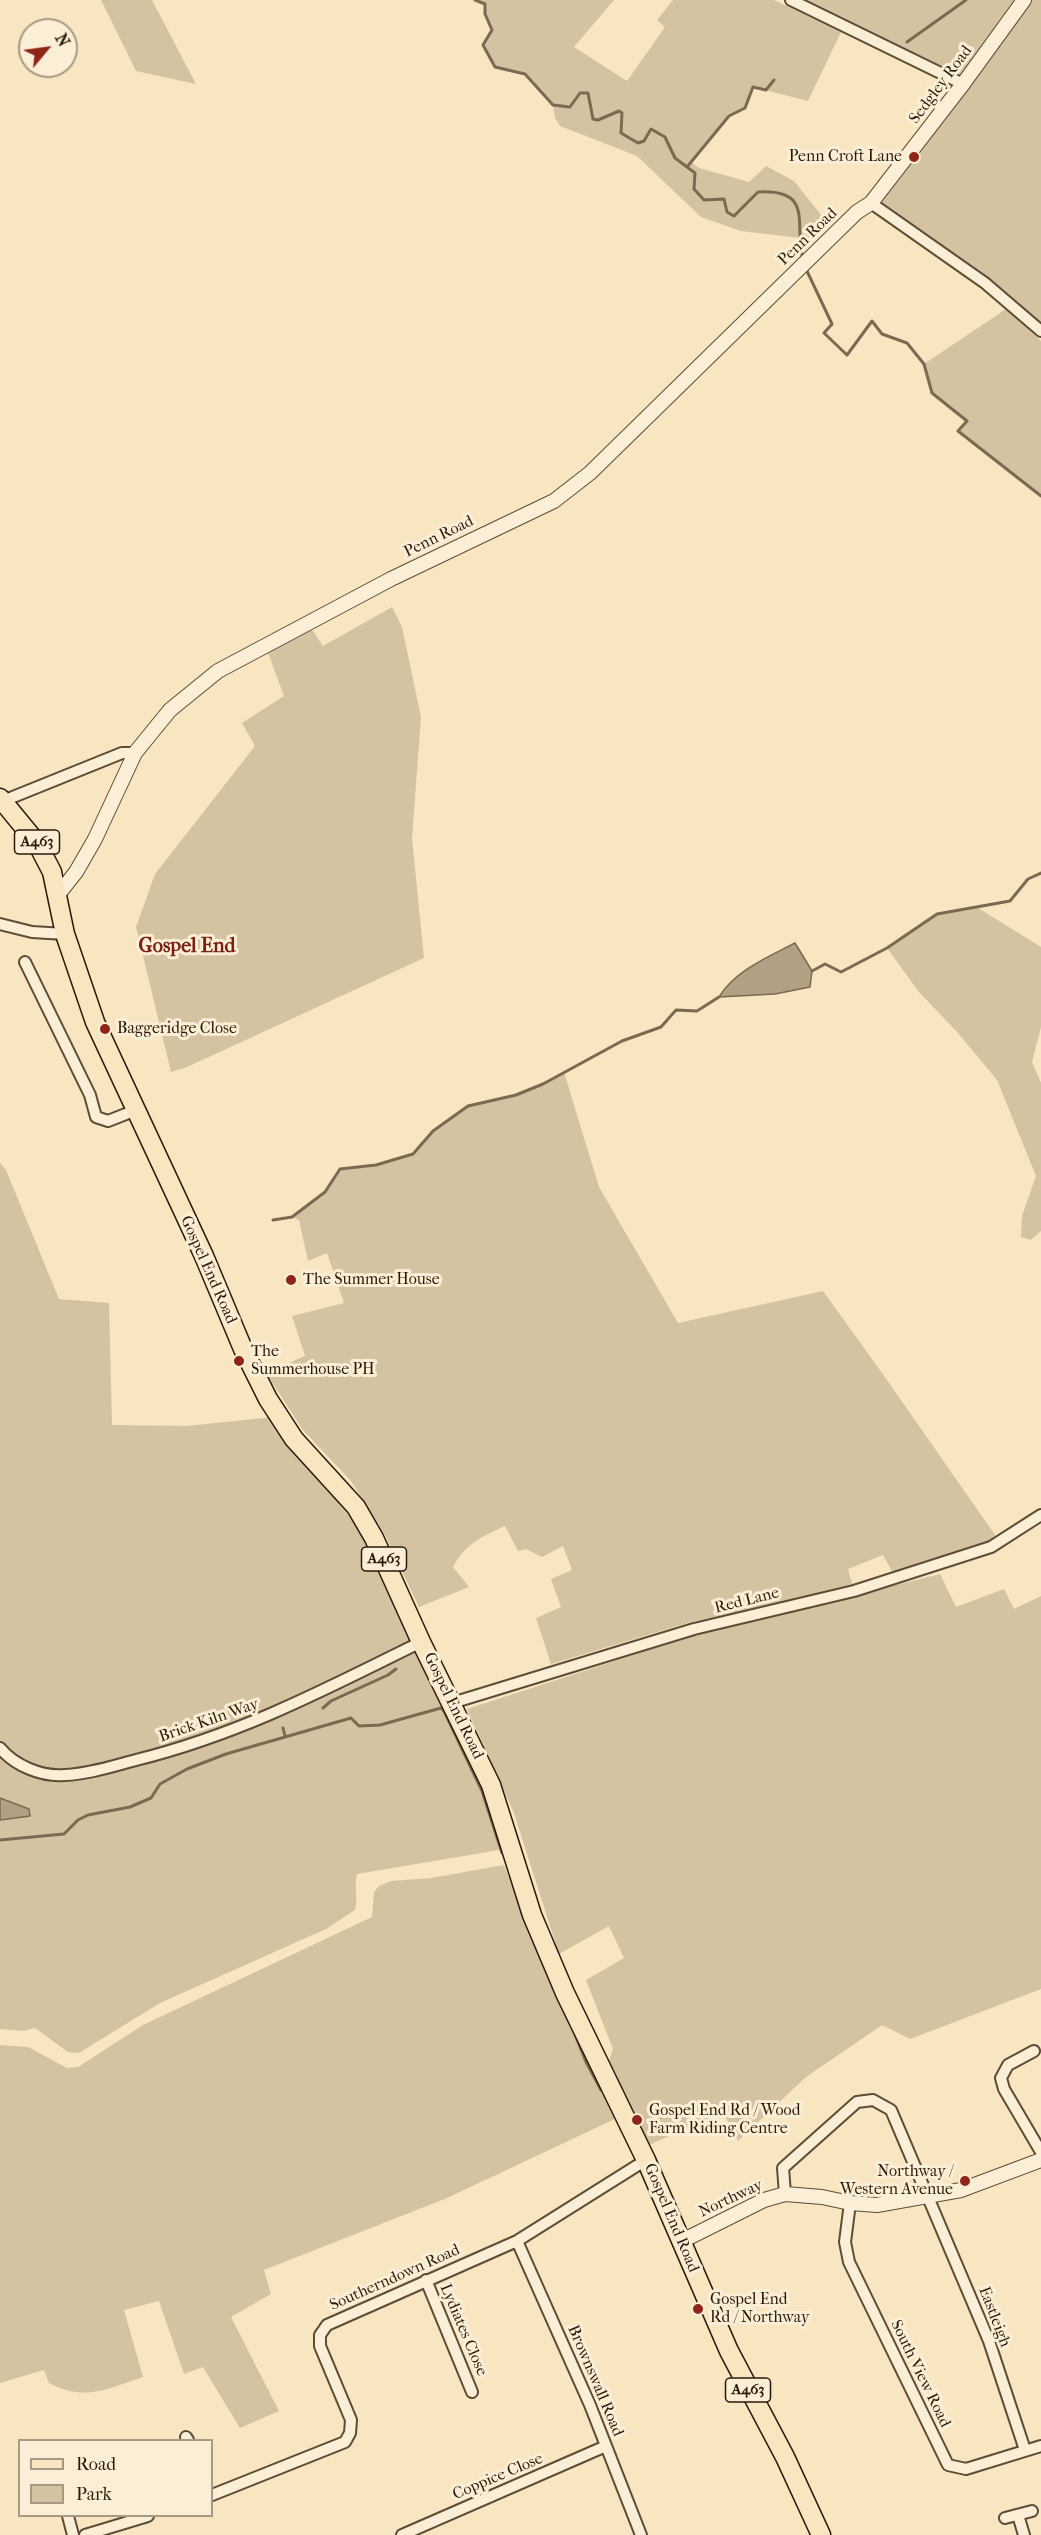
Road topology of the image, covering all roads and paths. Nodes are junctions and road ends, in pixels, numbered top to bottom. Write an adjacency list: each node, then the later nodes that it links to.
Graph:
1 (791, 0): 3 (street)
2 (1024, 0): 3 (street, Sedgley Road)
3 (963, 84): 4 (street, Sedgley Road)
4 (872, 203): 5 (street, Sedgley Road); 6 (street)
5 (857, 212): 7 (street, Penn Road)
6 (1041, 332)
7 (135, 753): 8 (street); 9 (street, Penn Road)
8 (2, 800): 9 (main road, A463)
9 (57, 896): 11 (main road, Gospel End Road / A463)
10 (0, 924): 11 (street)
11 (65, 934): 13 (main road, Gospel End Road / A463)
12 (25, 962): 13 (street)
13 (136, 1110): 15 (main road, Gospel End Road / A463)
14 (1041, 1515): 16 (street, Red Lane)
15 (422, 1642): 16 (main road, Gospel End Road / A463); 17 (street, Brick Kiln Way)
16 (453, 1703): 20 (main road, Gospel End Road / A463)
17 (0, 1748)
18 (1034, 2051): 19 (street)
19 (1041, 2152)
20 (646, 2160): 25 (street, Southerndown Road); 26 (main road, Gospel End Road / A463)
21 (1041, 2160): 23 (street, Northway)
22 (785, 2194): 23 (street, Eastleigh); 24 (street, Northway); 26 (street, Northway)
23 (929, 2196): 24 (street, Northway); 31 (street, Eastleigh)
24 (850, 2203): 31 (street, South View Road)
25 (517, 2241): 27 (street, Southerndown Road); 29 (street, Brownswall Road)
26 (682, 2241): 42 (main road, Gospel End Road / A463)
27 (426, 2280): 28 (street, Lydiates Close); 32 (street, Southerndown Road)
28 (472, 2392)
29 (606, 2446): 40 (street, Coppice Close); 41 (street, Brownswall Road)
30 (1041, 2446): 31 (street, South View Road)
31 (1025, 2450)
32 (213, 2495)
33 (1032, 2511): 34 (street)
34 (1018, 2515): 37 (street); 43 (street)
35 (68, 2517): 38 (street)
36 (145, 2517): 39 (street)
37 (1005, 2518)
38 (73, 2535)
39 (85, 2535)
40 (402, 2535)
41 (640, 2535)
42 (821, 2535)
43 (1024, 2535)

